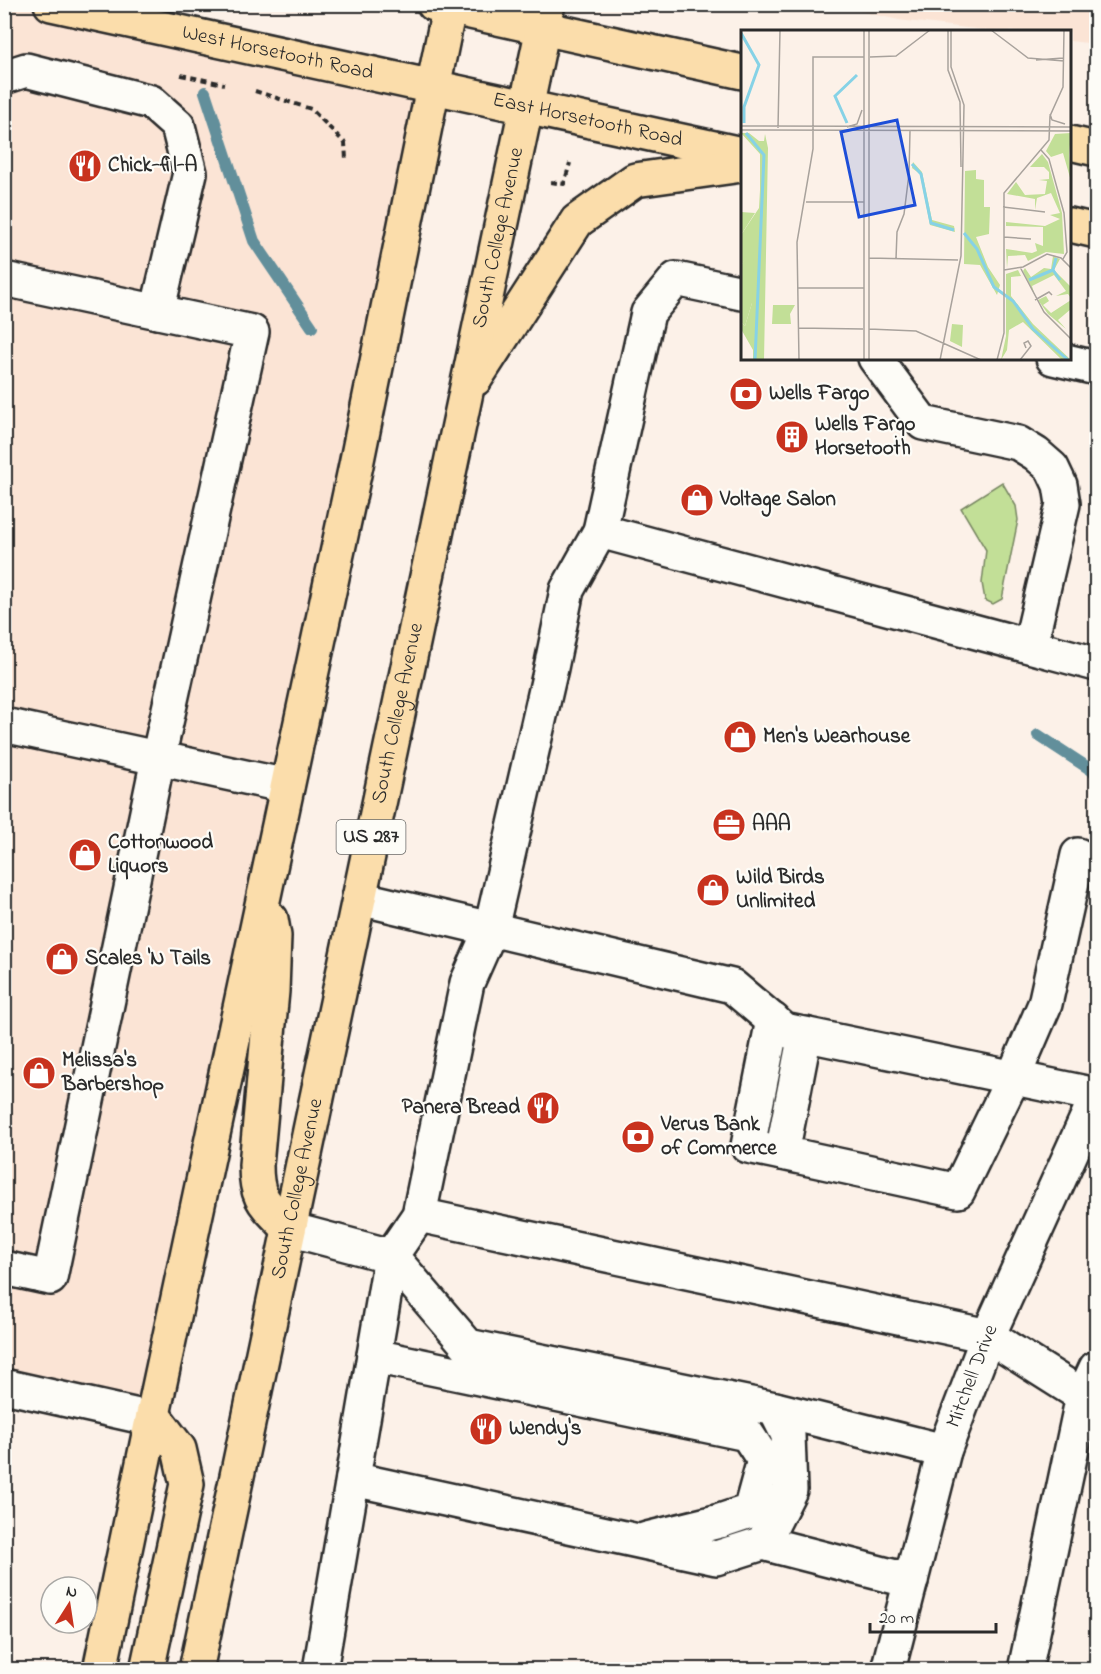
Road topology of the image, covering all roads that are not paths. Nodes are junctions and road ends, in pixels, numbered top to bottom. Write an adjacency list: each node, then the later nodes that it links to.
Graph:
1 (51, 4): 6 (main road, West Horsetooth Road)
2 (445, 6): 3 (main road); 6 (main road)
3 (546, 16): 4 (main road); 7 (main road, South College Avenue / US 287)
4 (741, 72)
5 (4, 77): 16 (street)
6 (433, 87): 7 (main road, East Horsetooth Road); 26 (main road)
7 (525, 107): 10 (main road, East Horsetooth Road); 20 (main road, South College Avenue / US 287)
8 (1071, 143): 9 (main road)
9 (1096, 149)
10 (741, 154)
11 (741, 165): 20 (main road)
12 (1071, 225): 13 (main road)
13 (1096, 231)
14 (4, 279): 16 (street)
15 (741, 292): 21 (street)
16 (157, 312): 25 (street)
17 (876, 360): 22 (street)
18 (1062, 360): 19 (street)
19 (1096, 368)
20 (465, 396): 29 (main road, South College Avenue / US 287)
21 (600, 531): 22 (street); 30 (street)
22 (1030, 646): 23 (street)
23 (1096, 664)
24 (4, 725): 25 (street)
25 (158, 759): 26 (street); 39 (street)
26 (287, 786): 28 (main road)
27 (1078, 855): 33 (street)
28 (266, 888): 37 (main road); 45 (main road)
29 (358, 898): 30 (street); 37 (main road, South College Avenue / US 287)
30 (491, 929): 31 (street); 36 (street)
31 (773, 1020): 32 (street); 35 (street)
32 (805, 1034): 33 (street); 35 (street)
33 (1013, 1078): 34 (street); 35 (street)
34 (1096, 1096): 40 (street, Mitchell Drive)
35 (782, 1153)
36 (419, 1215): 38 (street); 40 (street)
37 (289, 1228): 38 (street); 53 (main road, South College Avenue / US 287)
38 (391, 1256): 41 (street); 44 (street)
39 (4, 1268)
40 (988, 1336): 42 (street); 46 (street, Mitchell Drive)
41 (374, 1356): 47 (street); 48 (street)
42 (1090, 1382): 56 (street)
43 (4, 1386): 45 (street)
44 (775, 1410): 46 (street); 49 (street)
45 (152, 1417): 51 (main road); 52 (main road)
46 (945, 1450): 50 (street, Mitchell Drive)
47 (353, 1479): 48 (street); 54 (street)
48 (639, 1541): 49 (street)
49 (763, 1544): 50 (street)
50 (911, 1581): 55 (street, Mitchell Drive)
51 (100, 1670)
52 (147, 1670)
53 (196, 1670)
54 (320, 1670)
55 (888, 1670)
56 (1024, 1670)

